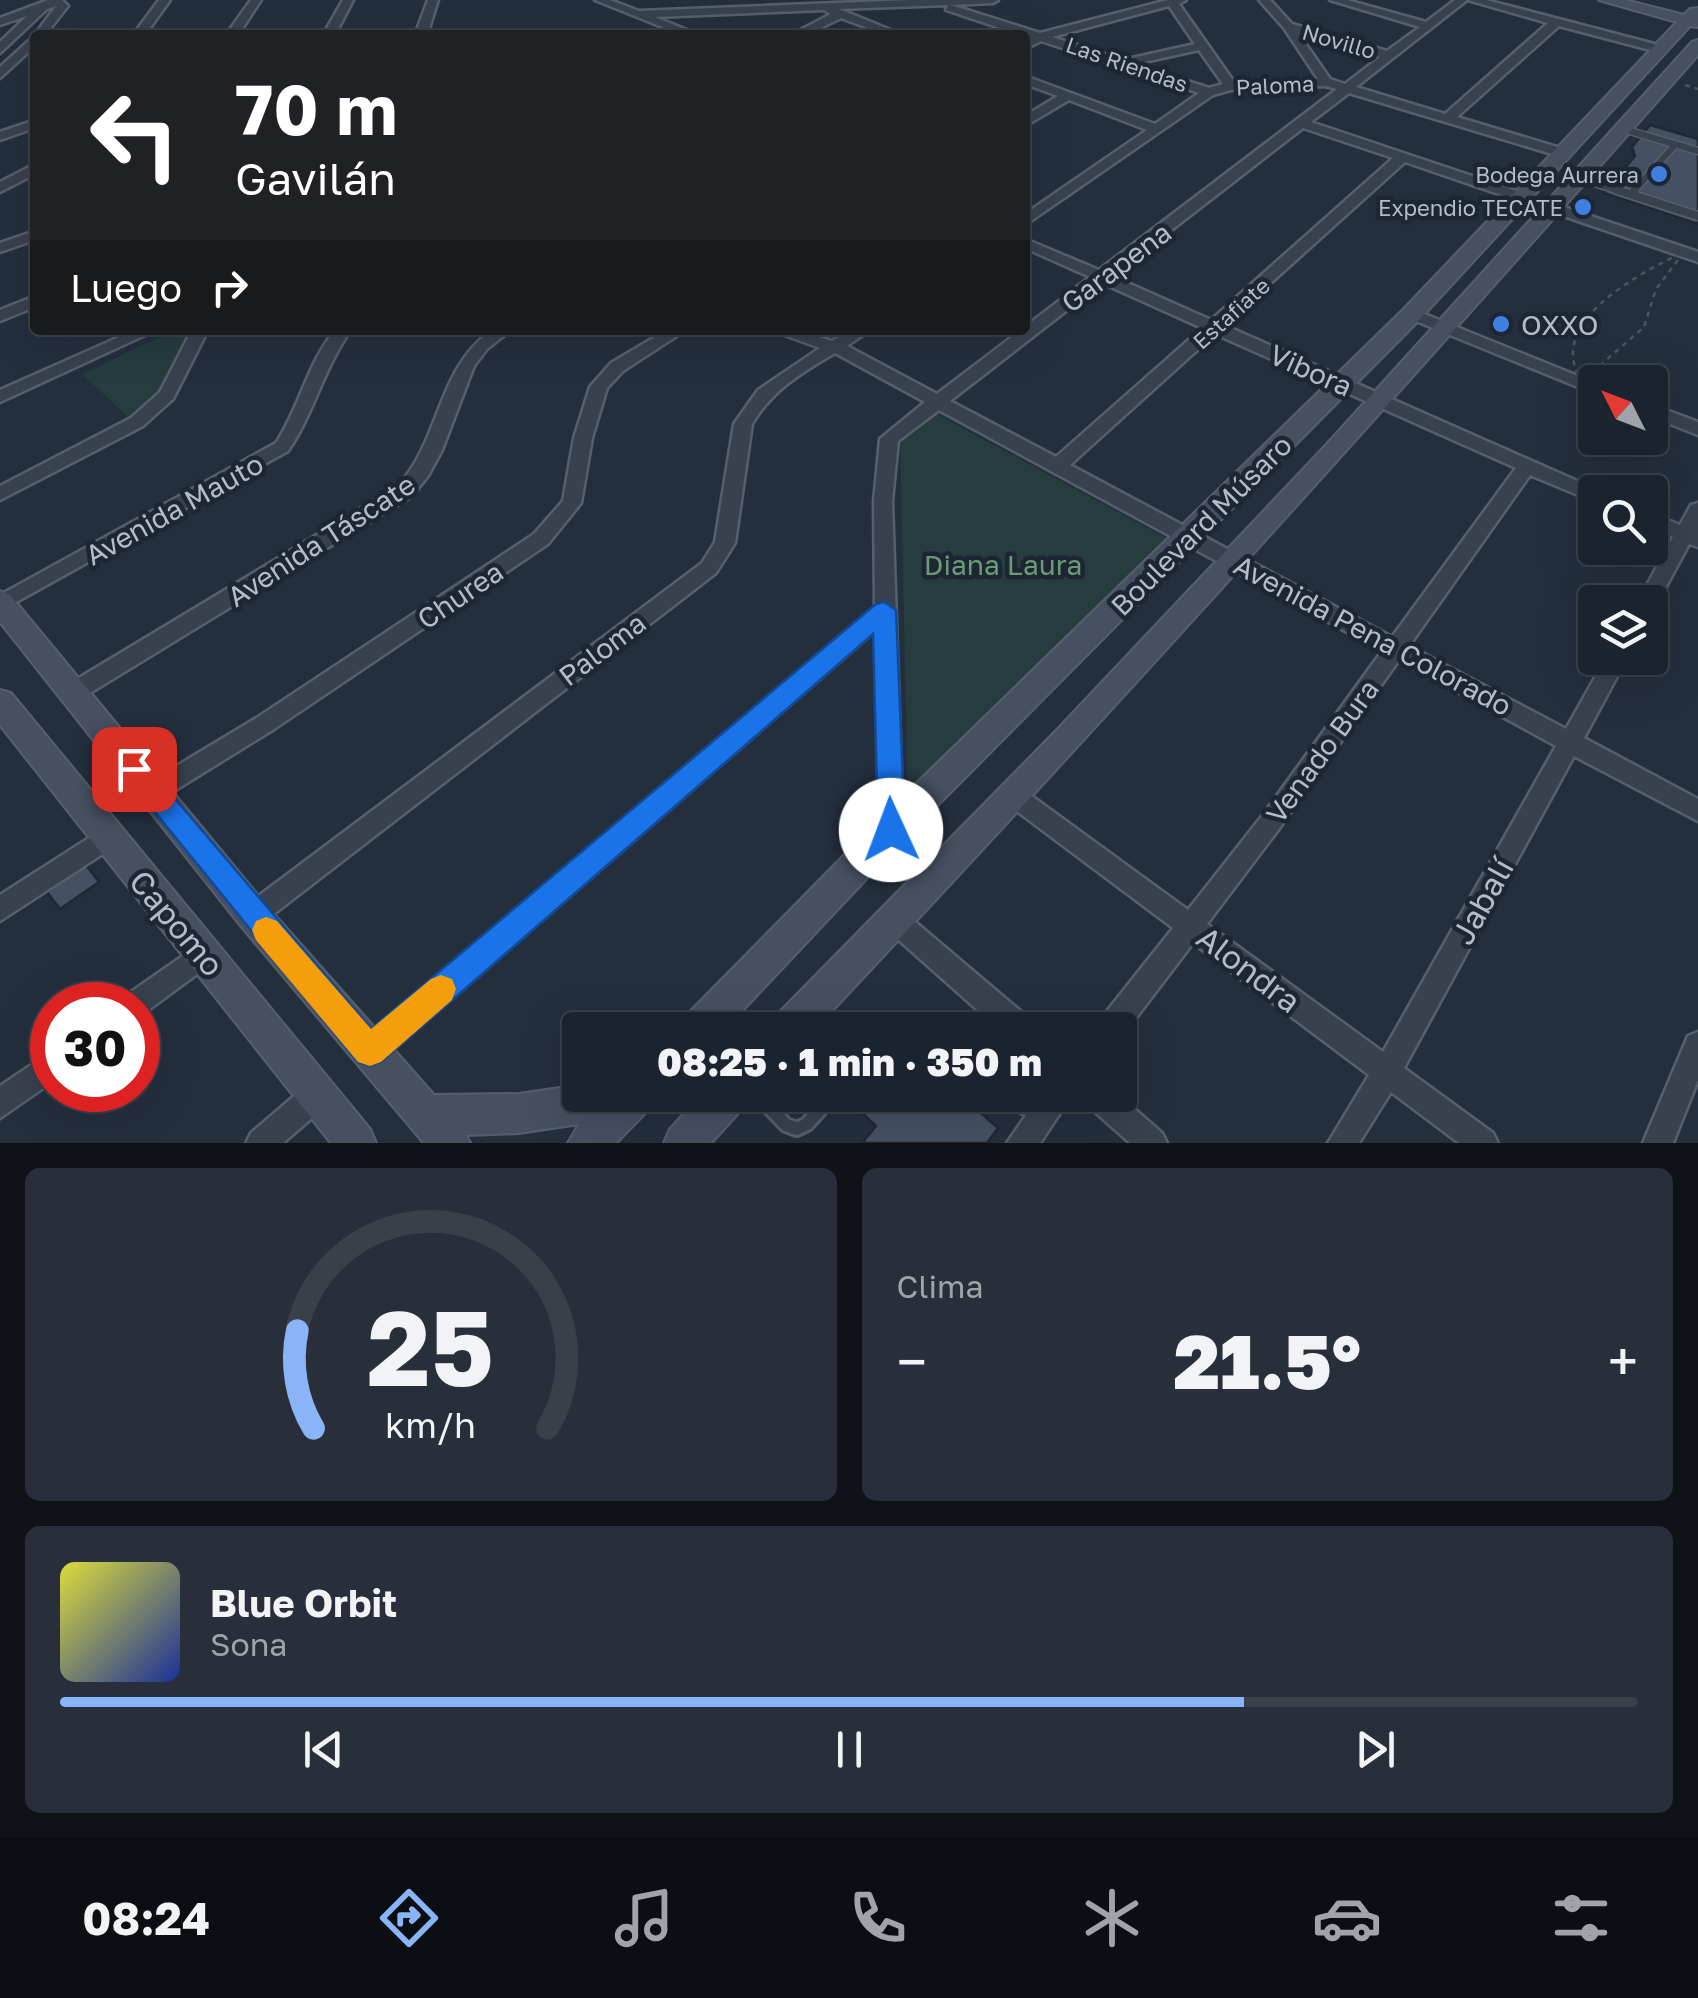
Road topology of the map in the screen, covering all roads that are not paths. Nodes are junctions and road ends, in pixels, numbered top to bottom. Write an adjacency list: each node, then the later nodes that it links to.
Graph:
1 (165, 0): 26 (street)
2 (256, 0): 27 (street)
3 (348, 0): 28 (street)
4 (433, 0): 29 (street)
5 (600, 0): 18 (street)
6 (992, 0): 13 (street)
7 (1264, 0): 23 (street)
8 (1334, 0): 24 (street)
9 (1462, 0): 24 (street, Garapena)
10 (1473, 0): 21 (street)
11 (1607, 0): 22 (street)
12 (1648, 0): 22 (street)
13 (932, 1): 17 (street); 33 (street, Las Riendas)
14 (1176, 1): 35 (street); 38 (street)
15 (59, 2): 16 (street); 25 (street)
16 (42, 7): 20 (street); 40 (street)
17 (824, 7): 18 (street); 19 (street)
18 (639, 14): 30 (street)
19 (841, 14): 31 (street); 32 (street)
20 (0, 22)
21 (1556, 22): 39 (street); 50 (street)
22 (1695, 23): 39 (street, Boulevard Músaro); 57 (street, Boulevard Músaro)
23 (1288, 26): 41 (street, Novillo); 45 (street)
24 (1429, 26): 41 (street, Garapena)
25 (41, 30)
26 (144, 30)
27 (235, 30)
28 (332, 30)
29 (423, 30)
30 (681, 30)
31 (807, 30)
32 (884, 30)
33 (1025, 30)
34 (1030, 32): 35 (street, Las Riendas)
35 (1044, 36): 36 (street); 42 (street, Las Riendas)
36 (1030, 43)
37 (30, 44): 43 (street)
38 (1203, 46): 42 (street); 46 (street)
39 (1658, 48): 61 (street, Boulevard Músaro)
40 (0, 49)
41 (1390, 56): 47 (street, Garapena)
42 (1126, 62): 48 (street, Las Riendas)
43 (0, 74)
44 (1030, 82): 49 (street)
45 (1326, 82): 46 (street, Paloma); 47 (street, Paloma)
46 (1230, 86): 48 (street, Paloma)
47 (1348, 88): 50 (street); 53 (street, Garapena)
48 (1210, 92): 56 (street, Paloma)
49 (1067, 96): 51 (street); 56 (street)
50 (1448, 118): 61 (street)
51 (1030, 119)
52 (30, 123): 54 (street)
53 (1302, 123): 62 (street); 75 (street, Garapena)
54 (0, 124)
55 (30, 125): 58 (street)
56 (1157, 129): 70 (street, Paloma)
57 (1624, 129): 59 (lane); 64 (street, Boulevard Músaro)
58 (0, 136)
59 (1675, 144): 60 (lane); 66 (lane)
60 (1698, 152)
61 (1562, 153): 67 (street, Boulevard Músaro)
62 (1402, 157): 67 (street); 79 (street, Estafiate)
63 (30, 171): 65 (street)
64 (1579, 178): 66 (lane); 68 (street, Boulevard Músaro)
65 (0, 188)
66 (1631, 194): 69 (lane)
67 (1520, 197): 68 (street); 77 (street, Boulevard Músaro)
68 (1553, 208): 74 (street); 80 (street, Boulevard Músaro)
69 (1698, 216)
70 (1030, 218)
71 (30, 237): 73 (street)
72 (1030, 245): 75 (street, Vibora)
73 (0, 248)
74 (1691, 255)
75 (1102, 278): 79 (street, Vibora); 81 (street, Garapena)
76 (30, 303): 78 (street)
77 (1412, 314): 80 (street); 92 (street, Boulevard Músaro)
78 (0, 316)
79 (1215, 328): 92 (street, Vibora); 98 (street, Estafiate)
80 (1444, 328): 91 (street); 94 (street, Boulevard Músaro)
81 (1030, 332)
82 (137, 335): 93 (street)
83 (197, 335): 101 (street)
84 (340, 335): 107 (street, Avenida Mauto)
85 (496, 335): 111 (street, Avenida Táscate)
86 (670, 335): 114 (street, Churea)
87 (796, 335): 90 (street, Avenida Pena Colorado)
88 (854, 335): 90 (street, Paloma)
89 (1027, 335): 95 (street, Garapena)
90 (836, 347): 95 (street, Avenida Pena Colorado); 120 (street, Paloma)
91 (1578, 382)
92 (1343, 384): 94 (street, Vibora); 103 (street, Boulevard Músaro)
93 (0, 396)
94 (1378, 400): 99 (street, Vibora); 105 (street, Boulevard Músaro)
95 (938, 402): 98 (street, Avenida Pena Colorado); 108 (street, Garapena)
96 (1668, 417): 97 (street)
97 (1698, 429)
98 (1057, 466): 103 (street, Avenida Pena Colorado)
99 (1527, 466): 100 (street, Vibora); 109 (street, Venado Bura)
100 (1578, 488)
101 (0, 494)
102 (1698, 510): 104 (street)
103 (1189, 535): 105 (street, Avenida Pena Colorado); 117 (street, Boulevard Músaro)
104 (1691, 537): 106 (street)
105 (1233, 559): 109 (street, Avenida Pena Colorado); 115 (street, Boulevard Músaro)
106 (1659, 585)
107 (1, 603): 111 (street)
108 (884, 610): 117 (street, Garapena); 129 (street)
109 (1396, 648): 113 (street, Avenida Pena Colorado); 122 (street, Venado Bura)
110 (1607, 675): 113 (street, Jabalí)
111 (72, 693): 114 (street)
112 (7, 723): 118 (street, Capomo)
113 (1569, 742): 116 (street, Avenida Pena Colorado); 131 (street, Jabalí)
114 (153, 792): 120 (street)
115 (1014, 796): 121 (street, Boulevard Músaro); 122 (street, Alondra)
116 (1698, 811)
117 (891, 830): 125 (street, Boulevard Músaro)
118 (106, 838): 119 (street); 123 (street, Capomo)
119 (0, 908)
120 (253, 915): 129 (street)
121 (892, 918): 126 (street, Boulevard Músaro); 127 (street)
122 (1193, 927): 128 (street, Venado Bura); 131 (street, Alondra)
123 (203, 954): 124 (street); 133 (street, Capomo)
124 (160, 986)
125 (715, 1012)
126 (805, 1012)
127 (1001, 1012)
128 (1125, 1012)
129 (370, 1051): 142 (street)
130 (1697, 1051): 152 (street)
131 (1386, 1073): 150 (street, Jabalí); 151 (street, Alondra)
132 (30, 1082): 134 (street)
133 (317, 1095): 144 (street, Capomo); 145 (street)
134 (0, 1104)
135 (562, 1110): 142 (street)
136 (618, 1112): 147 (street)
137 (773, 1112): 138 (lane)
138 (818, 1112)
139 (1031, 1112): 143 (lane)
140 (1045, 1112): 143 (street)
141 (1116, 1112): 149 (street)
142 (423, 1114): 146 (street)
143 (1040, 1119): 148 (street)
144 (351, 1140)
145 (261, 1143)
146 (450, 1143)
147 (588, 1143)
148 (1022, 1143)
149 (1152, 1143)
150 (1343, 1143)
151 (1483, 1143)
152 (1658, 1143)

